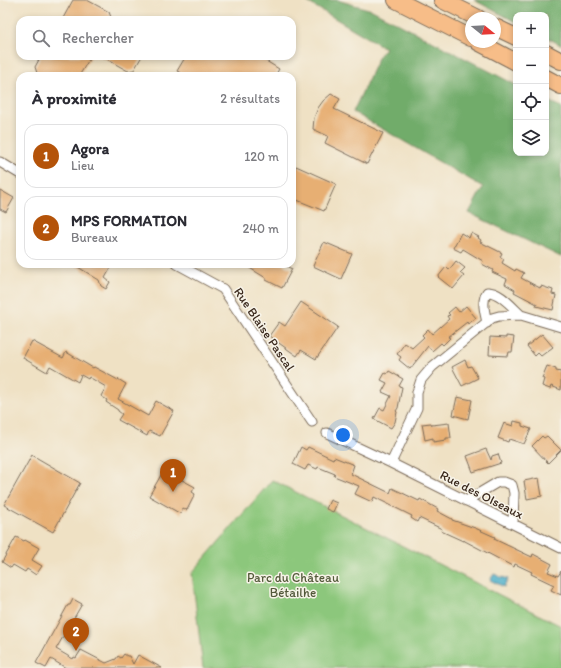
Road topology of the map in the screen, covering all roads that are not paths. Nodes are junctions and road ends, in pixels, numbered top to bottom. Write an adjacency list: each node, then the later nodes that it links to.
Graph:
1 (396, 0): 5 (highway)
2 (442, 0): 3 (highway)
3 (466, 12)
4 (501, 30): 6 (highway)
5 (465, 35)
6 (513, 36)
7 (489, 48): 9 (highway)
8 (549, 55): 10 (highway)
9 (513, 60)
10 (561, 61)
11 (549, 80): 12 (highway)
12 (561, 86)
13 (0, 162): 14 (street)
14 (16, 172)
15 (186, 268): 19 (street, Rue Blaise Pascal)
16 (521, 315): 17 (street); 17 (street); 18 (street)
17 (487, 323): 21 (street)
18 (561, 327)
19 (312, 422)
20 (327, 433): 21 (street, Rue des OIseaux)
21 (391, 463): 22 (street, Rue des OIseaux)
22 (466, 500): 23 (street, Rue des OIseaux); 23 (street)
23 (512, 524): 24 (street, Rue des OIseaux)
24 (561, 548)

